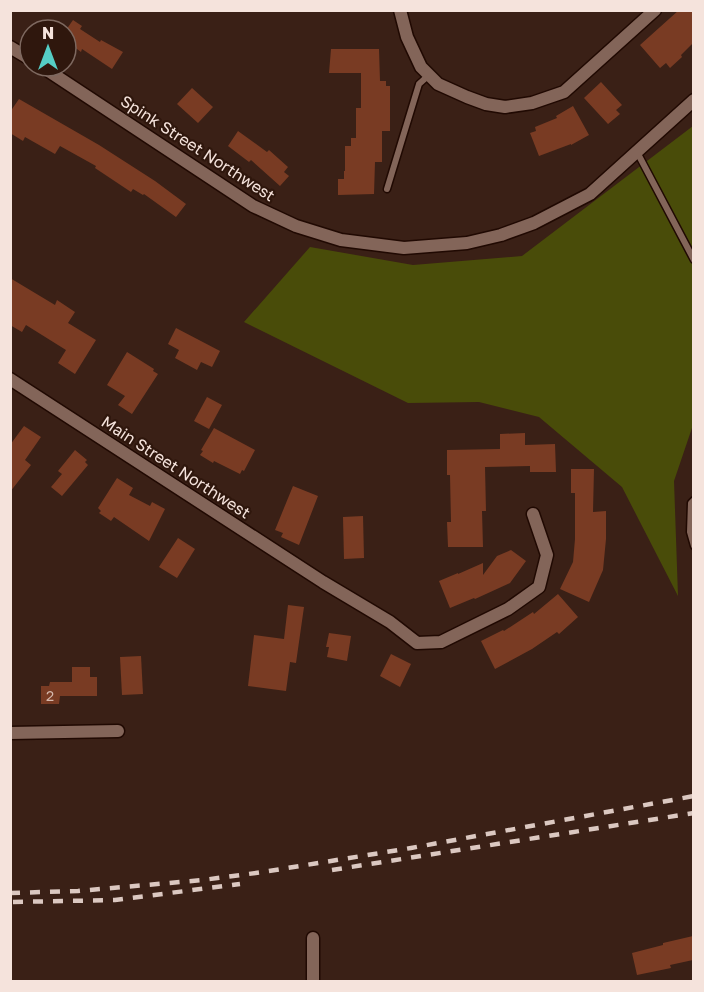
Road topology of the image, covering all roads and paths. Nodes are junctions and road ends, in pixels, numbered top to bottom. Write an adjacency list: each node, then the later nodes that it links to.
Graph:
1 (400, 10): 3 (street)
2 (655, 10): 3 (street)
3 (429, 75): 7 (lane)
4 (59, 78): 6 (street, Spink Street Northwest)
5 (693, 99): 6 (street, Spink Street Northwest)
6 (636, 151): 8 (lane)
7 (387, 189)
8 (693, 260)
9 (10, 379): 11 (street, Main Street Northwest)
10 (693, 500): 12 (lane)
11 (533, 514)
12 (693, 546)
13 (118, 731): 14 (street)
14 (10, 733)
15 (313, 938): 16 (street)
16 (314, 981)

